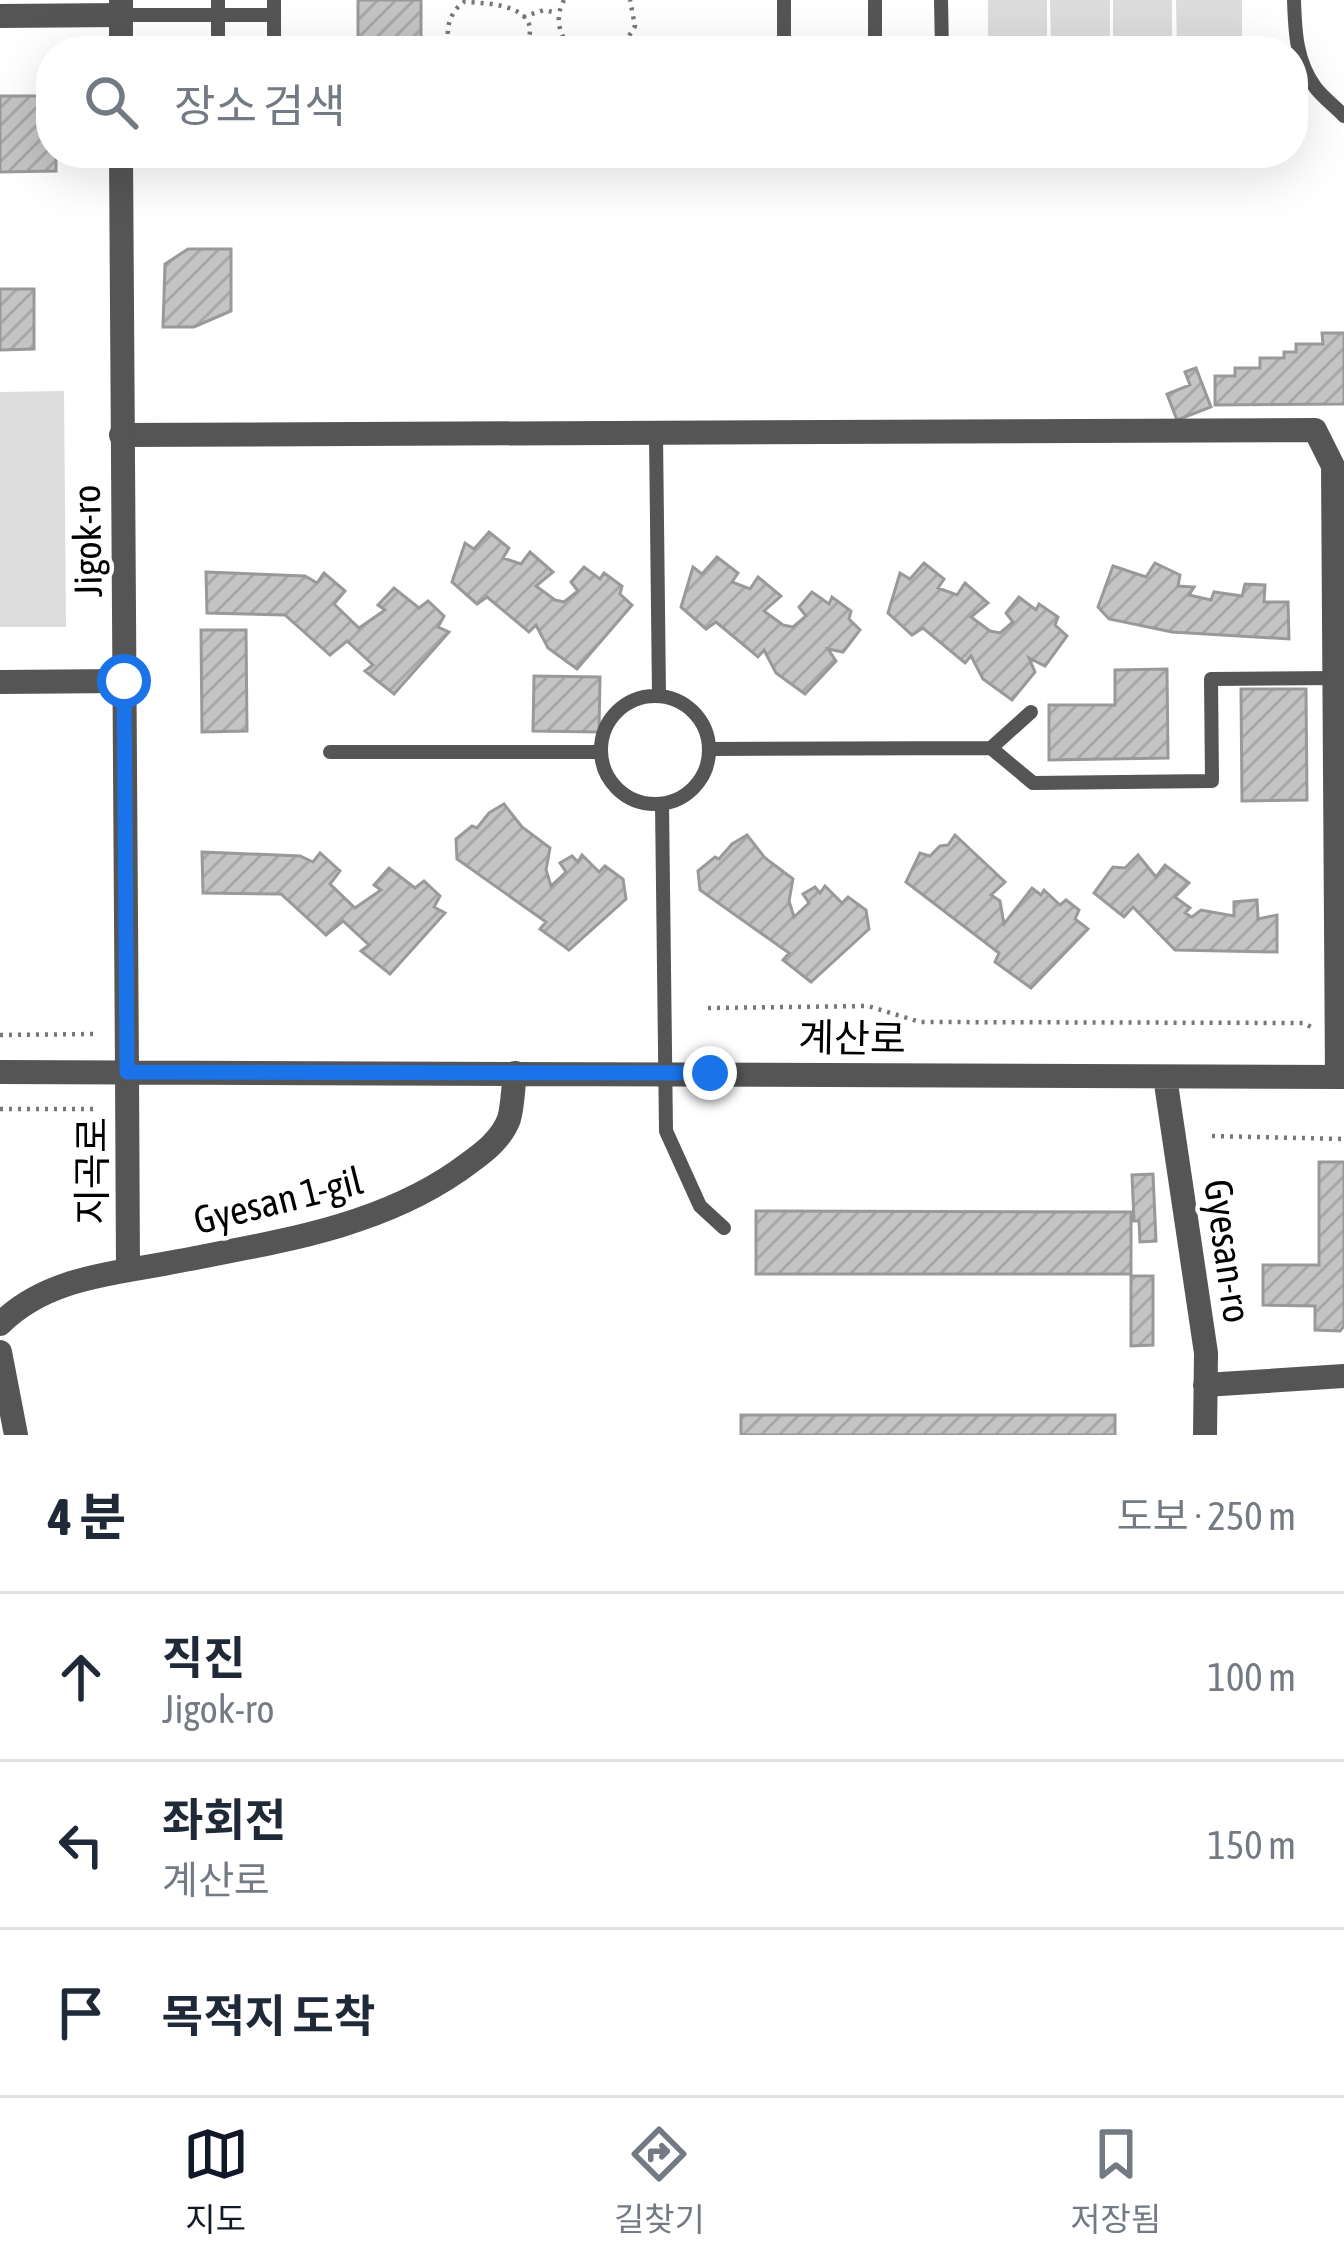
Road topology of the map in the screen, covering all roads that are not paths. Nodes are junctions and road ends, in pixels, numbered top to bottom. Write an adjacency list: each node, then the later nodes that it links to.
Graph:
1 (784, 0): 9 (lane)
2 (874, 0): 10 (lane)
3 (941, 0): 11 (lane)
4 (1294, 0): 12 (lane)
5 (218, 7): 6 (lane); 7 (lane)
6 (274, 7)
7 (121, 8): 8 (street)
8 (0, 16)
9 (784, 36)
10 (875, 36)
11 (942, 36)
12 (1295, 36)
13 (1308, 71): 14 (lane)
14 (1344, 116)
15 (121, 168): 17 (street, Jigok-ro)
16 (656, 434): 17 (street); 18 (street); 21 (lane)
17 (122, 435): 19 (street, Jigok-ro)
18 (1337, 678): 23 (lane); 33 (street)
19 (124, 681): 20 (street); 29 (street, Jigok-ro)
20 (0, 682)
21 (659, 696): 24 (lane); 26 (lane)
22 (1031, 712): 23 (lane)
23 (991, 748): 24 (lane)
24 (709, 749): 27 (lane)
25 (330, 752): 26 (lane)
26 (600, 752): 27 (lane)
27 (662, 804): 31 (lane)
28 (0, 1072): 29 (street, 계산로)
29 (127, 1072): 30 (street, 계산로); 35 (street, 지곡로)
30 (515, 1073): 31 (street, 계산로); 35 (street, Gyesan 1-gil)
31 (666, 1073): 32 (street, 계산로); 34 (lane)
32 (1165, 1077): 33 (street, 계산로); 39 (street, Gyesan-ro)
33 (1341, 1077)
34 (724, 1228)
35 (128, 1270): 36 (street, Gyesan 1-gil)
36 (0, 1324)
37 (0, 1352): 40 (street)
38 (1344, 1376): 39 (street)
39 (1205, 1385): 41 (street, Gyesan-ro)
40 (16, 1435)
41 (1205, 1435)

